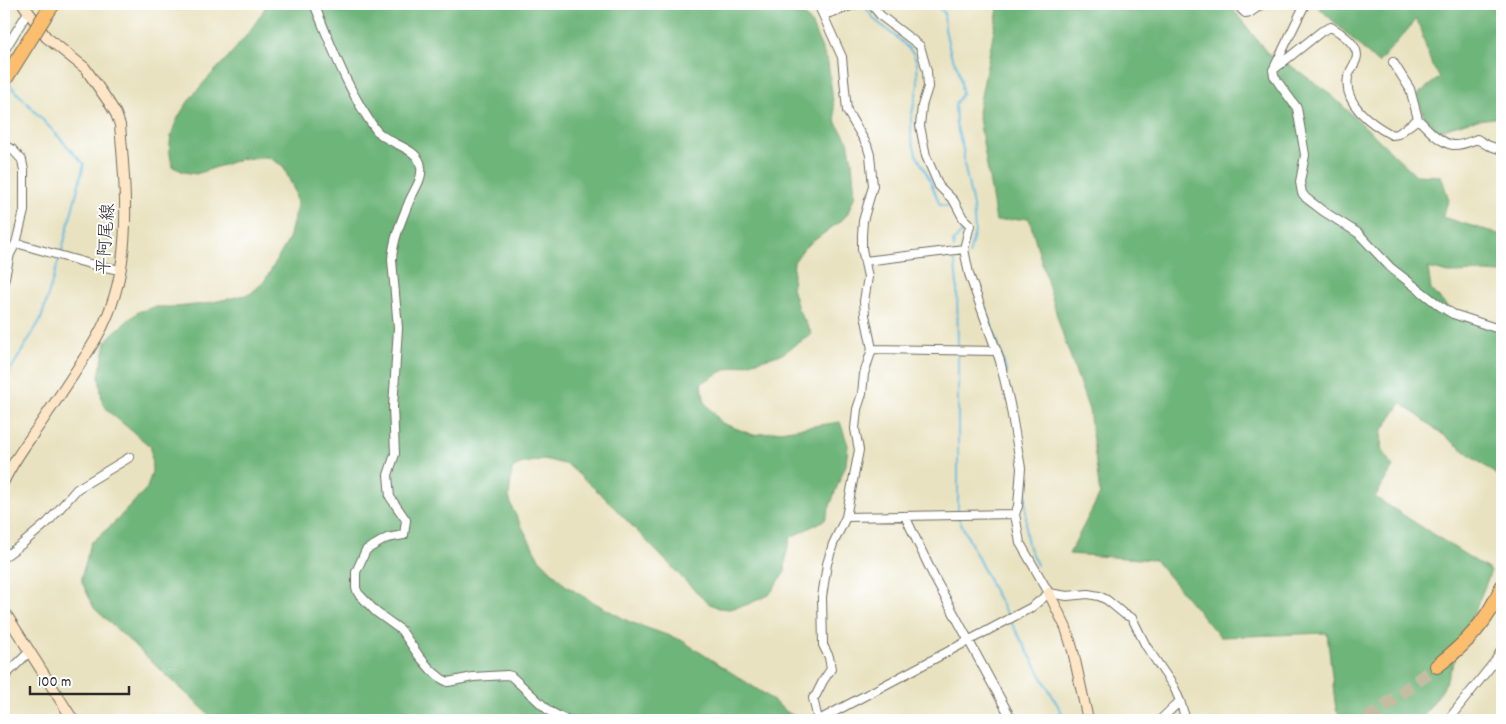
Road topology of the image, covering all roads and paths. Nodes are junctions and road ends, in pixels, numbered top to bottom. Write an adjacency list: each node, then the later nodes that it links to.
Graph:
1 (53, 4): 9 (highway)
2 (314, 4): 46 (street)
3 (818, 4): 10 (street)
4 (858, 4): 10 (street)
5 (871, 4): 20 (street)
6 (1240, 4): 7 (street)
7 (1262, 4)
8 (1305, 4): 13 (street)
9 (37, 10): 11 (street); 14 (highway); 15 (highway, bridge); 22 (main road, 平阿尾線)
10 (824, 15): 21 (street)
11 (4, 51)
12 (1392, 62): 16 (street)
13 (1273, 70): 16 (street); 24 (street)
14 (4, 71)
15 (4, 81)
16 (1418, 119): 18 (street)
17 (4, 146): 19 (street)
18 (1502, 150)
19 (16, 243): 22 (street); 23 (street)
20 (964, 249): 21 (street); 26 (street)
21 (865, 261): 25 (street)
22 (120, 270): 28 (main road, 平阿尾線)
23 (4, 282)
24 (1502, 330)
25 (872, 349): 26 (street); 32 (street)
26 (997, 350): 30 (street)
27 (130, 457): 33 (street)
28 (8, 462): 29 (main road, 平阿尾線)
29 (4, 480)
30 (1015, 514): 31 (street); 37 (street)
31 (905, 516): 32 (street); 39 (street)
32 (846, 517): 47 (street)
33 (22, 544): 34 (street); 35 (street)
34 (28, 552)
35 (4, 557)
36 (1502, 587): 42 (highway)
37 (1049, 593): 39 (street); 44 (street); 49 (main road)
38 (4, 611): 41 (main road)
39 (968, 640): 47 (street); 48 (street)
40 (1502, 649): 52 (street)
41 (29, 652): 43 (street); 45 (main road)
42 (1437, 666)
43 (4, 677)
44 (1180, 701): 50 (street); 51 (street)
45 (73, 720)
46 (566, 720)
47 (818, 720)
48 (1012, 720)
49 (1088, 720)
50 (1160, 720)
51 (1186, 720)
52 (1448, 720)

